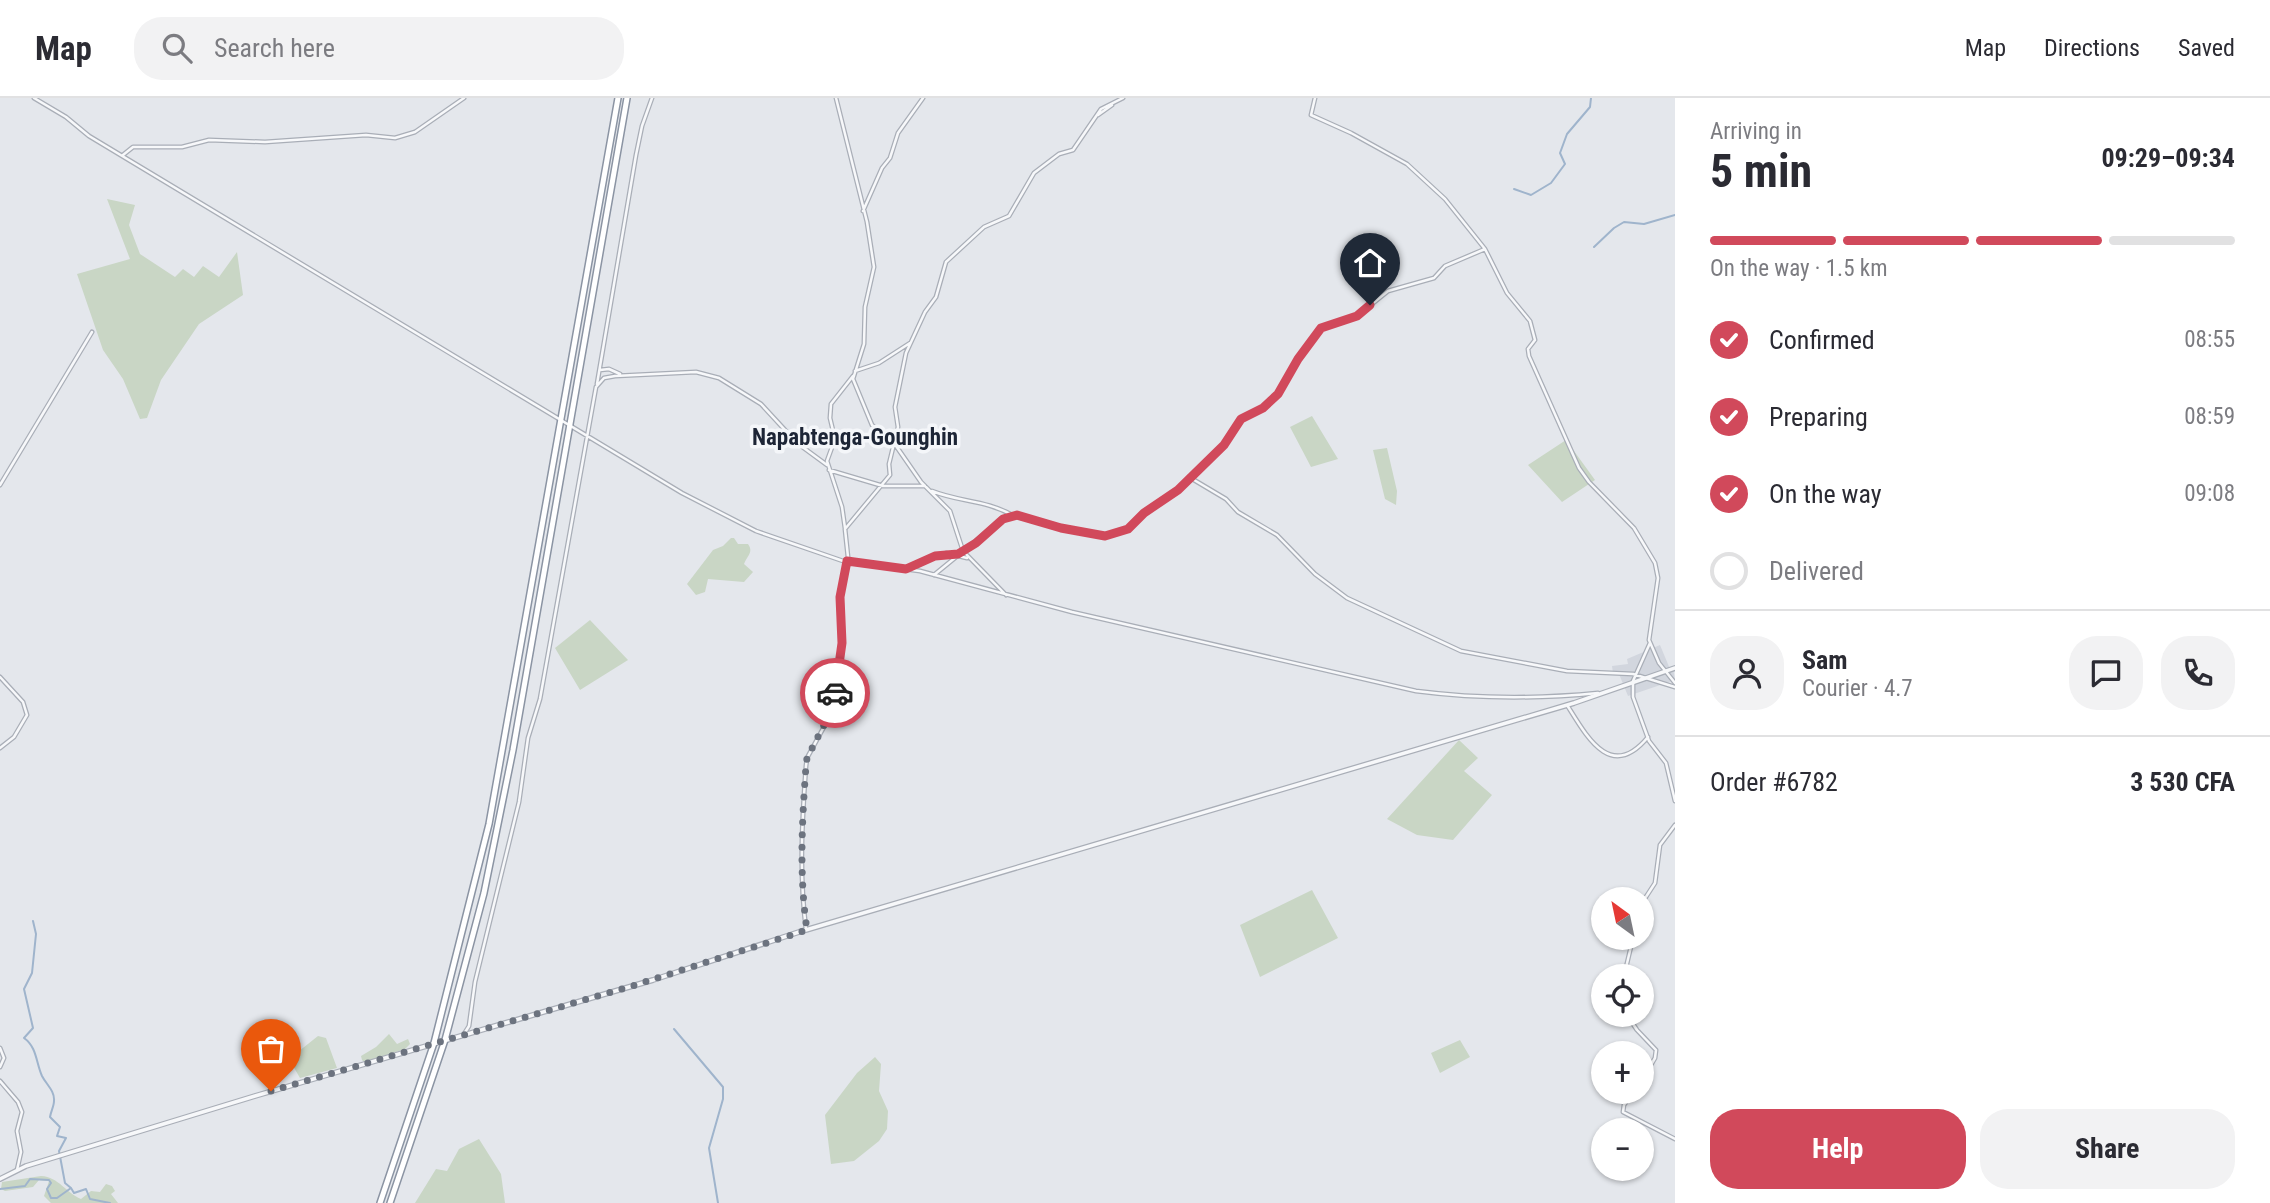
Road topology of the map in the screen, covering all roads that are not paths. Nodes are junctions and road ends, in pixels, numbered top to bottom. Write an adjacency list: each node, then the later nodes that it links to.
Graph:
1 (34, 98): 10 (street)
2 (464, 98): 10 (street)
3 (618, 98): 22 (highway)
4 (628, 98): 23 (highway)
5 (652, 98): 15 (street)
6 (836, 98): 11 (street)
7 (923, 98): 11 (street)
8 (1123, 98): 14 (street)
9 (1314, 98): 12 (street)
10 (122, 155): 22 (street)
11 (863, 211): 16 (street)
12 (1485, 249): 27 (street); 41 (street)
13 (92, 332): 28 (street)
14 (913, 341): 16 (street); 25 (street)
15 (599, 370): 17 (street); 19 (street)
16 (855, 371): 18 (street)
17 (623, 375): 19 (street); 26 (street)
18 (853, 376): 20 (street); 21 (street)
19 (596, 387): 24 (street)
20 (859, 391): 21 (street); 25 (street)
21 (843, 392): 26 (street)
22 (561, 419): 23 (street); 61 (highway)
23 (570, 424): 24 (street); 59 (highway)
24 (587, 434): 37 (street); 58 (street)
25 (894, 443): 29 (street); 30 (street)
26 (828, 468): 29 (street); 33 (street)
27 (1189, 477): 32 (street); 44 (street)
28 (0, 485)
29 (883, 486): 30 (street); 33 (street)
30 (925, 486): 31 (street)
31 (932, 491): 32 (street); 34 (street)
32 (1013, 516): 34 (street)
33 (845, 529): 37 (street)
34 (963, 550): 35 (street); 36 (street)
35 (958, 554): 36 (street); 38 (street); 39 (street)
36 (971, 559): 40 (street)
37 (847, 561): 38 (street); 56 (street)
38 (906, 569): 39 (street)
39 (932, 576): 40 (street)
40 (1006, 595): 49 (street)
41 (1650, 643): 43 (street); 44 (street)
42 (1675, 668): 43 (street)
43 (1667, 670): 46 (street); 48 (street)
44 (1637, 675): 46 (street); 47 (street)
45 (0, 677): 52 (street)
46 (1646, 677): 47 (street); 48 (street)
47 (1633, 681): 49 (street); 51 (street)
48 (1675, 685)
49 (1598, 693): 50 (street)
50 (1567, 705): 51 (street); 56 (street)
51 (1648, 737): 53 (street)
52 (0, 748)
53 (1675, 801)
54 (1675, 825): 55 (street)
55 (1652, 887)
56 (807, 930): 58 (street)
57 (1636, 1027): 60 (street)
58 (464, 1034): 59 (street)
59 (445, 1040): 61 (street); 70 (highway)
60 (1648, 1041)
61 (434, 1043): 67 (street); 69 (highway)
62 (0, 1048): 63 (street)
63 (0, 1067)
64 (0, 1081): 67 (street)
65 (1625, 1104): 66 (street)
66 (1675, 1139)
67 (17, 1170): 68 (street)
68 (0, 1179)
69 (380, 1203)
70 (390, 1203)

